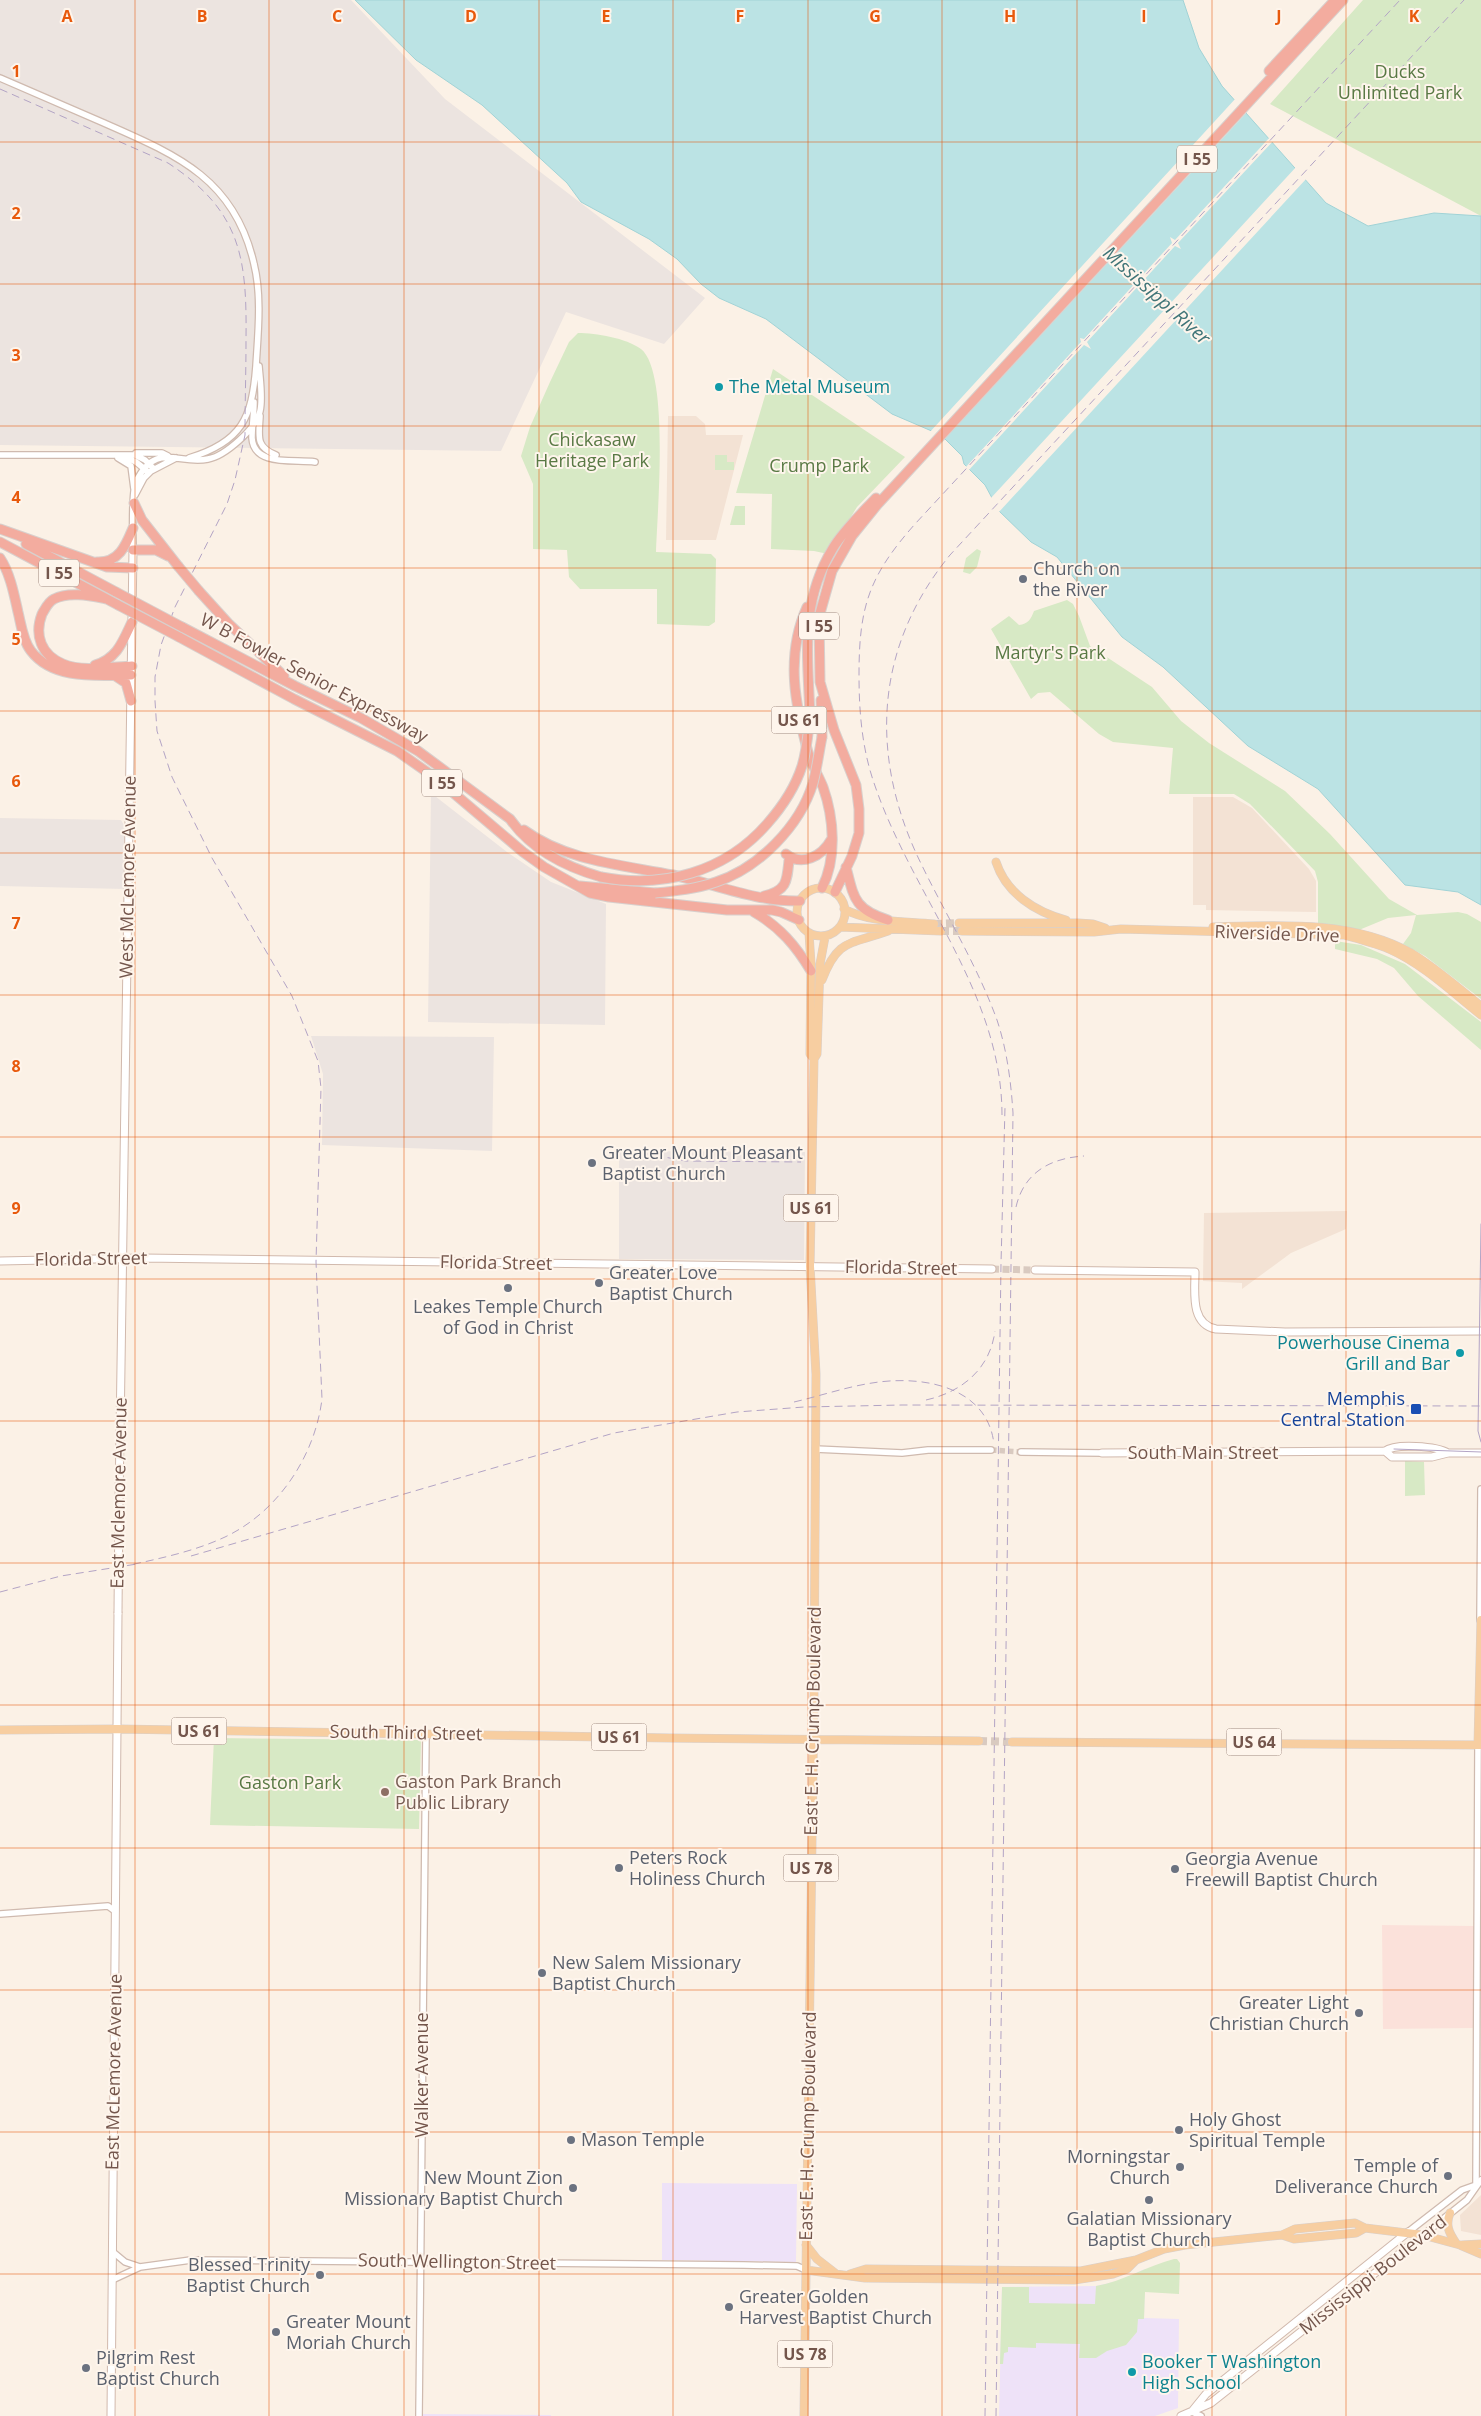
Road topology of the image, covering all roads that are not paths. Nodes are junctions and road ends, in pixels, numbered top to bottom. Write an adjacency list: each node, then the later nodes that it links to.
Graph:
1 (1335, 0): 19 (highway, I 55)
2 (1343, 0): 19 (highway, I 55)
3 (0, 78): 4 (street)
4 (257, 346): 5 (street); 6 (street)
5 (254, 395): 7 (street); 14 (street)
6 (260, 410): 7 (street); 9 (street)
7 (253, 424): 14 (street); 15 (street)
8 (0, 455): 10 (street)
9 (276, 455)
10 (114, 456): 11 (street); 12 (street); 18 (street)
11 (168, 456): 13 (street); 16 (street)
12 (123, 457): 16 (street); 17 (street)
13 (176, 458): 14 (street); 17 (street)
14 (189, 458)
15 (315, 462)
16 (149, 463): 17 (street, West McLemore Avenue)
17 (149, 470): 18 (street, West McLemore Avenue)
18 (134, 496): 20 (street, West McLemore Avenue); 25 (highway)
19 (875, 503): 29 (highway, W B Fowler Senior Expressway / I 55); 34 (highway, I 55)
20 (133, 528): 23 (street, West McLemore Avenue); 26 (highway)
21 (0, 529): 26 (highway); 35 (highway, W B Fowler Senior Expressway / I 55, bridge)
22 (0, 542): 28 (highway, W B Fowler Senior Expressway / I 55)
23 (133, 550): 25 (highway); 27 (main road, West McLemore Avenue)
24 (0, 558): 33 (highway)
25 (171, 558): 35 (highway, bridge)
26 (89, 561): 27 (highway)
27 (132, 568): 30 (main road, West McLemore Avenue)
28 (107, 599): 31 (highway); 41 (highway, W B Fowler Senior Expressway / I 55, bridge)
29 (810, 600): 37 (highway, W B Fowler Senior Expressway / I 55, bridge); 38 (highway, US 61)
30 (132, 622): 31 (highway); 32 (main road, West McLemore Avenue)
31 (87, 667): 32 (highway)
32 (132, 671): 33 (highway); 36 (main road, West McLemore Avenue)
33 (114, 675): 36 (highway)
34 (820, 682): 40 (highway, US 61); 41 (highway, W B Fowler Senior Expressway / I 55, bridge)
35 (295, 686): 37 (highway, W B Fowler Senior Expressway / I 55)
36 (131, 702): 64 (main road, West McLemore Avenue)
37 (510, 819): 44 (highway)
38 (832, 838): 42 (highway, US 61); 44 (highway)
39 (996, 862): 50 (main road)
40 (846, 867): 43 (highway, US 61); 49 (highway)
41 (577, 886): 47 (highway)
42 (822, 888): 43 (main road); 45 (main road)
43 (834, 892): 46 (main road)
44 (761, 896): 45 (highway)
45 (800, 901): 48 (main road)
46 (844, 910): 49 (main road); 52 (main road)
47 (754, 912): 48 (highway); 59 (highway)
48 (799, 920): 57 (main road)
49 (888, 920): 51 (main road)
50 (1078, 923): 53 (main road, Riverside Drive); 53 (main road, Riverside Drive)
51 (934, 924)
52 (840, 927): 54 (main road); 58 (main road)
53 (1107, 928): 55 (main road, Riverside Drive)
54 (892, 930): 56 (main road); 60 (main road)
55 (1199, 930): 61 (main road, Riverside Drive); 62 (main road, Riverside Drive)
56 (940, 931)
57 (809, 934): 58 (main road); 59 (main road, US 61)
58 (825, 937): 60 (main road, US 61)
59 (811, 972): 63 (main road, US 61)
60 (820, 987): 63 (main road, US 61)
61 (1481, 1006)
62 (1481, 1015)
63 (814, 1059): 66 (main road, US 61)
64 (122, 1258): 65 (main road, Florida Street); 66 (main road, Florida Street); 77 (main road, East Mclemore Avenue, bridge)
65 (0, 1261)
66 (810, 1266): 67 (main road, Florida Street); 70 (main road, East E. H. Crump Boulevard / US 61)
67 (992, 1269)
68 (1035, 1270): 69 (main road)
69 (1481, 1331)
70 (815, 1449): 71 (street); 80 (main road, East E. H. Crump Boulevard / US 61)
71 (991, 1450)
72 (1021, 1452): 73 (street, South Main Street)
73 (1102, 1453): 74 (main road, South Main Street)
74 (1481, 1453)
75 (1481, 1489): 76 (street)
76 (1480, 1620): 83 (main road)
77 (117, 1729): 78 (main road, South Third Street / US 61); 79 (main road, South Third Street / US 61); 84 (main road, East McLemore Avenue)
78 (0, 1730)
79 (426, 1734): 80 (main road, South Third Street / US 61); 96 (street, Walker Avenue)
80 (813, 1740): 81 (main road, South Third Street); 93 (main road, East E. H. Crump Boulevard / US 78)
81 (979, 1741)
82 (1012, 1742): 83 (main road, US 64)
83 (1480, 1745): 87 (street)
84 (116, 1911): 85 (street); 94 (main road, East McLemore Avenue)
85 (0, 1914)
86 (1481, 2180): 87 (street, Mississippi Boulevard)
87 (1476, 2186): 88 (street, Mississippi Boulevard); 89 (street, Mississippi Boulevard)
88 (1450, 2213): 90 (street, Mississippi Boulevard); 91 (main road)
89 (1408, 2232): 90 (main road); 99 (main road); 100 (main road, Mississippi Boulevard)
90 (1423, 2235): 91 (main road); 102 (main road, Mississippi Boulevard)
91 (1458, 2244): 92 (main road); 95 (main road)
92 (1481, 2244)
93 (806, 2245): 98 (main road, East E. H. Crump Boulevard / US 78); 99 (main road)
94 (112, 2252): 97 (street); 101 (main road, East McLemore Avenue)
95 (1481, 2254)
96 (421, 2262): 97 (street, South Wellington Street); 98 (street, South Wellington Street); 107 (street, Walker Avenue)
97 (140, 2267): 101 (street, South Wellington Street)
98 (806, 2270): 99 (main road); 108 (main road, East E. H. Crump Boulevard / US 78)
99 (837, 2274)
100 (1351, 2278): 102 (main road); 103 (main road, Mississippi Boulevard)
101 (112, 2280): 106 (main road, East McLemore Avenue)
102 (1358, 2286): 104 (main road, Mississippi Boulevard)
103 (1279, 2336): 104 (main road); 105 (main road, Mississippi Boulevard)
104 (1285, 2344): 105 (main road, Mississippi Boulevard)
105 (1193, 2414): 109 (main road, Mississippi Boulevard); 110 (street)
106 (111, 2416)
107 (419, 2416)
108 (804, 2416)
109 (1181, 2416)
110 (1201, 2416)

